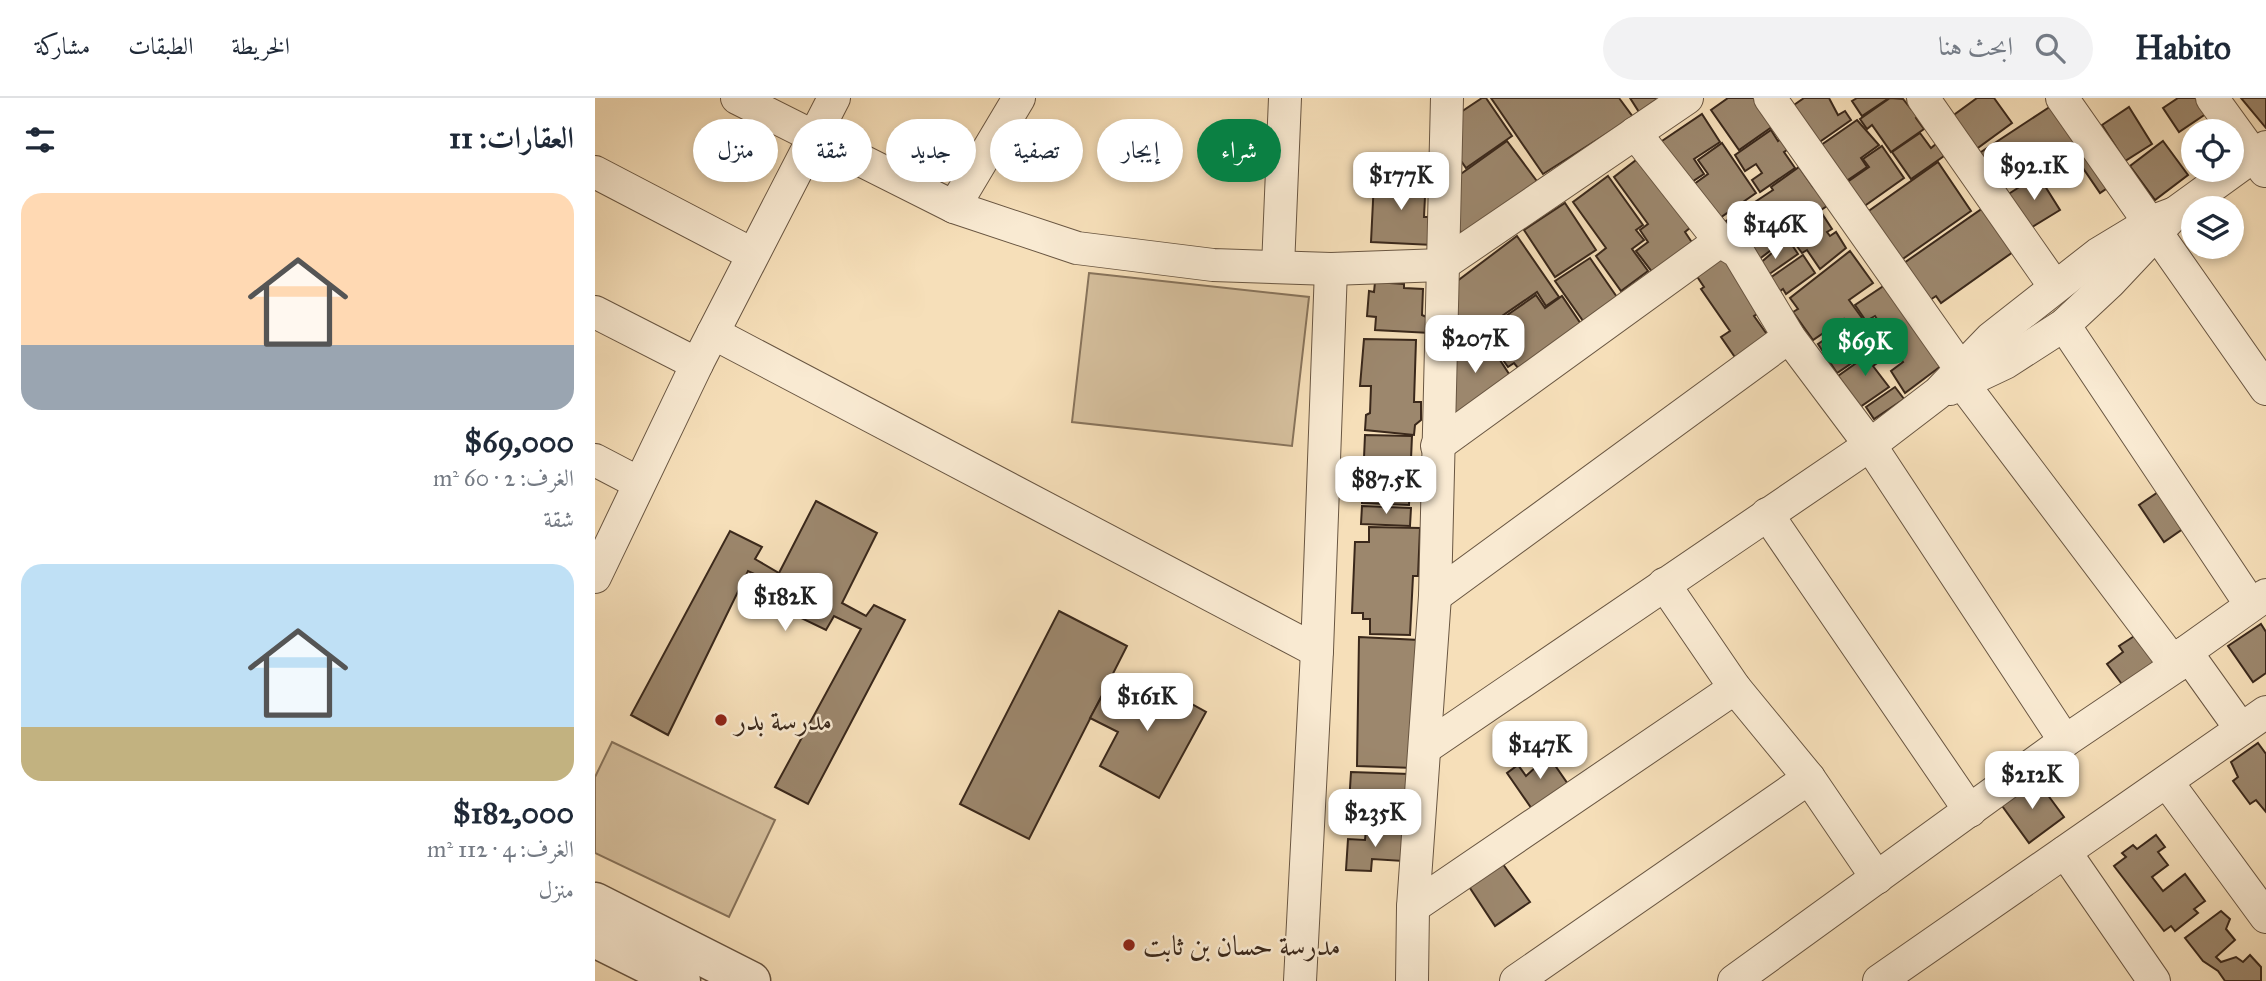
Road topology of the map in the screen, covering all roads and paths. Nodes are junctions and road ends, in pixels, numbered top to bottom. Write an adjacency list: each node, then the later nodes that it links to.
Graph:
1 (737, 98): 12 (street)
2 (834, 98): 11 (street)
3 (1019, 98): 18 (street)
4 (1282, 98): 23 (street)
5 (1447, 98): 22 (street)
6 (1688, 98): 13 (street)
7 (1770, 98): 31 (street)
8 (1923, 98): 25 (street)
9 (2062, 98): 19 (street)
10 (2212, 98): 14 (street)
11 (824, 119)
12 (792, 127)
13 (1635, 134): 20 (street); 22 (street)
14 (2262, 158): 19 (street)
15 (872, 167): 18 (street)
16 (595, 172): 21 (street)
17 (792, 180): 21 (street)
18 (954, 207): 23 (street)
19 (2162, 223): 25 (street); 27 (street); 32 (street)
20 (1720, 241): 29 (street); 34 (street)
21 (752, 254): 28 (street)
22 (1442, 265): 24 (street); 34 (street)
23 (1277, 267): 24 (street)
24 (1331, 269): 42 (street)
25 (2055, 287): 31 (street)
26 (595, 312): 30 (street)
27 (2064, 325): 31 (street); 41 (street)
28 (713, 333): 30 (street); 42 (street)
29 (1789, 337): 33 (street); 40 (street)
30 (697, 365): 36 (street)
31 (1954, 382): 33 (street); 43 (street)
32 (2266, 389)
33 (1870, 445): 37 (street); 46 (street)
34 (1437, 446): 40 (street)
35 (595, 460): 36 (street)
36 (639, 482): 38 (street)
37 (1767, 514): 39 (street); 50 (street)
38 (595, 577)
39 (1664, 584): 44 (street); 47 (street)
40 (1435, 596): 47 (street)
41 (2259, 600): 43 (street)
42 (1317, 651): 59 (street)
43 (2181, 659): 45 (street); 46 (street)
44 (1735, 688): 48 (street); 54 (street)
45 (2254, 721): 49 (street)
46 (2065, 740): 50 (street)
47 (1425, 748): 54 (street)
48 (1809, 778): 52 (street); 61 (street)
49 (2167, 782): 51 (street); 55 (street)
50 (1970, 811): 52 (street)
51 (2066, 852): 63 (street); 64 (street)
52 (1877, 878): 62 (street)
53 (595, 902): 58 (street)
54 (1413, 907): 60 (street)
55 (2266, 917)
56 (595, 938): 57 (street)
57 (681, 981)
58 (751, 981)
59 (1300, 981)
60 (1412, 981)
61 (1516, 981)
62 (1734, 981)
63 (1879, 981)
64 (2154, 981)

